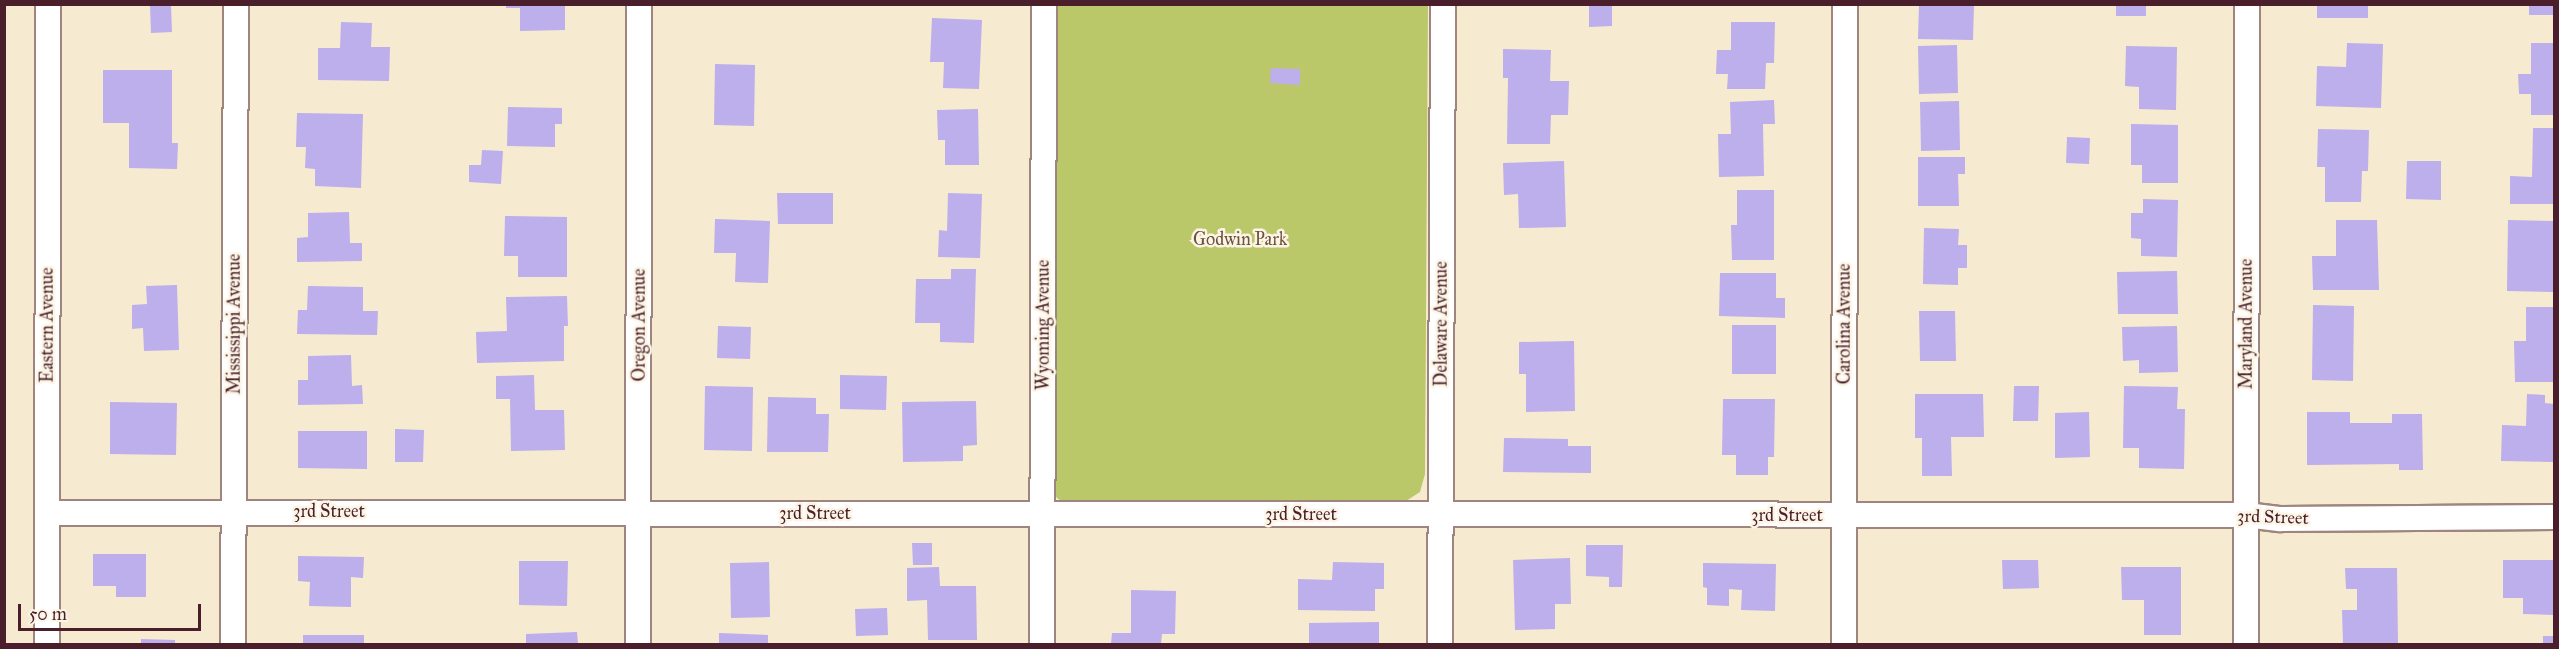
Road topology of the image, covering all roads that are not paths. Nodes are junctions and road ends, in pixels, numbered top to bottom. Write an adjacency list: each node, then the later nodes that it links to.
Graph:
1 (48, 4): 9 (street, Eastern Avenue)
2 (236, 4): 8 (street, Mississippi Avenue)
3 (639, 4): 10 (street, Oregon Avenue)
4 (1044, 4): 11 (street, Wyoming Avenue)
5 (1443, 4): 12 (street, Delaware Avenue)
6 (1845, 4): 14 (street, Carolina Avenue)
7 (2247, 4): 13 (street, Maryland Avenue)
8 (233, 511): 9 (street, 3rd Street); 10 (street, 3rd Street); 17 (street, Mississippi Avenue)
9 (47, 513): 16 (street, Eastern Avenue)
10 (638, 513): 11 (street, 3rd Street); 18 (street, Oregon Avenue)
11 (1043, 513): 12 (street, 3rd Street); 19 (street, Wyoming Avenue)
12 (1439, 514): 14 (street, 3rd Street); 20 (street, Delaware Avenue)
13 (2246, 514): 14 (street, 3rd Street); 15 (street, 3rd Street); 22 (street, Maryland Avenue)
14 (1844, 515): 21 (street, Carolina Avenue)
15 (2554, 517)
16 (47, 645)
17 (234, 645)
18 (638, 645)
19 (1042, 645)
20 (1440, 645)
21 (1844, 645)
22 (2246, 645)

